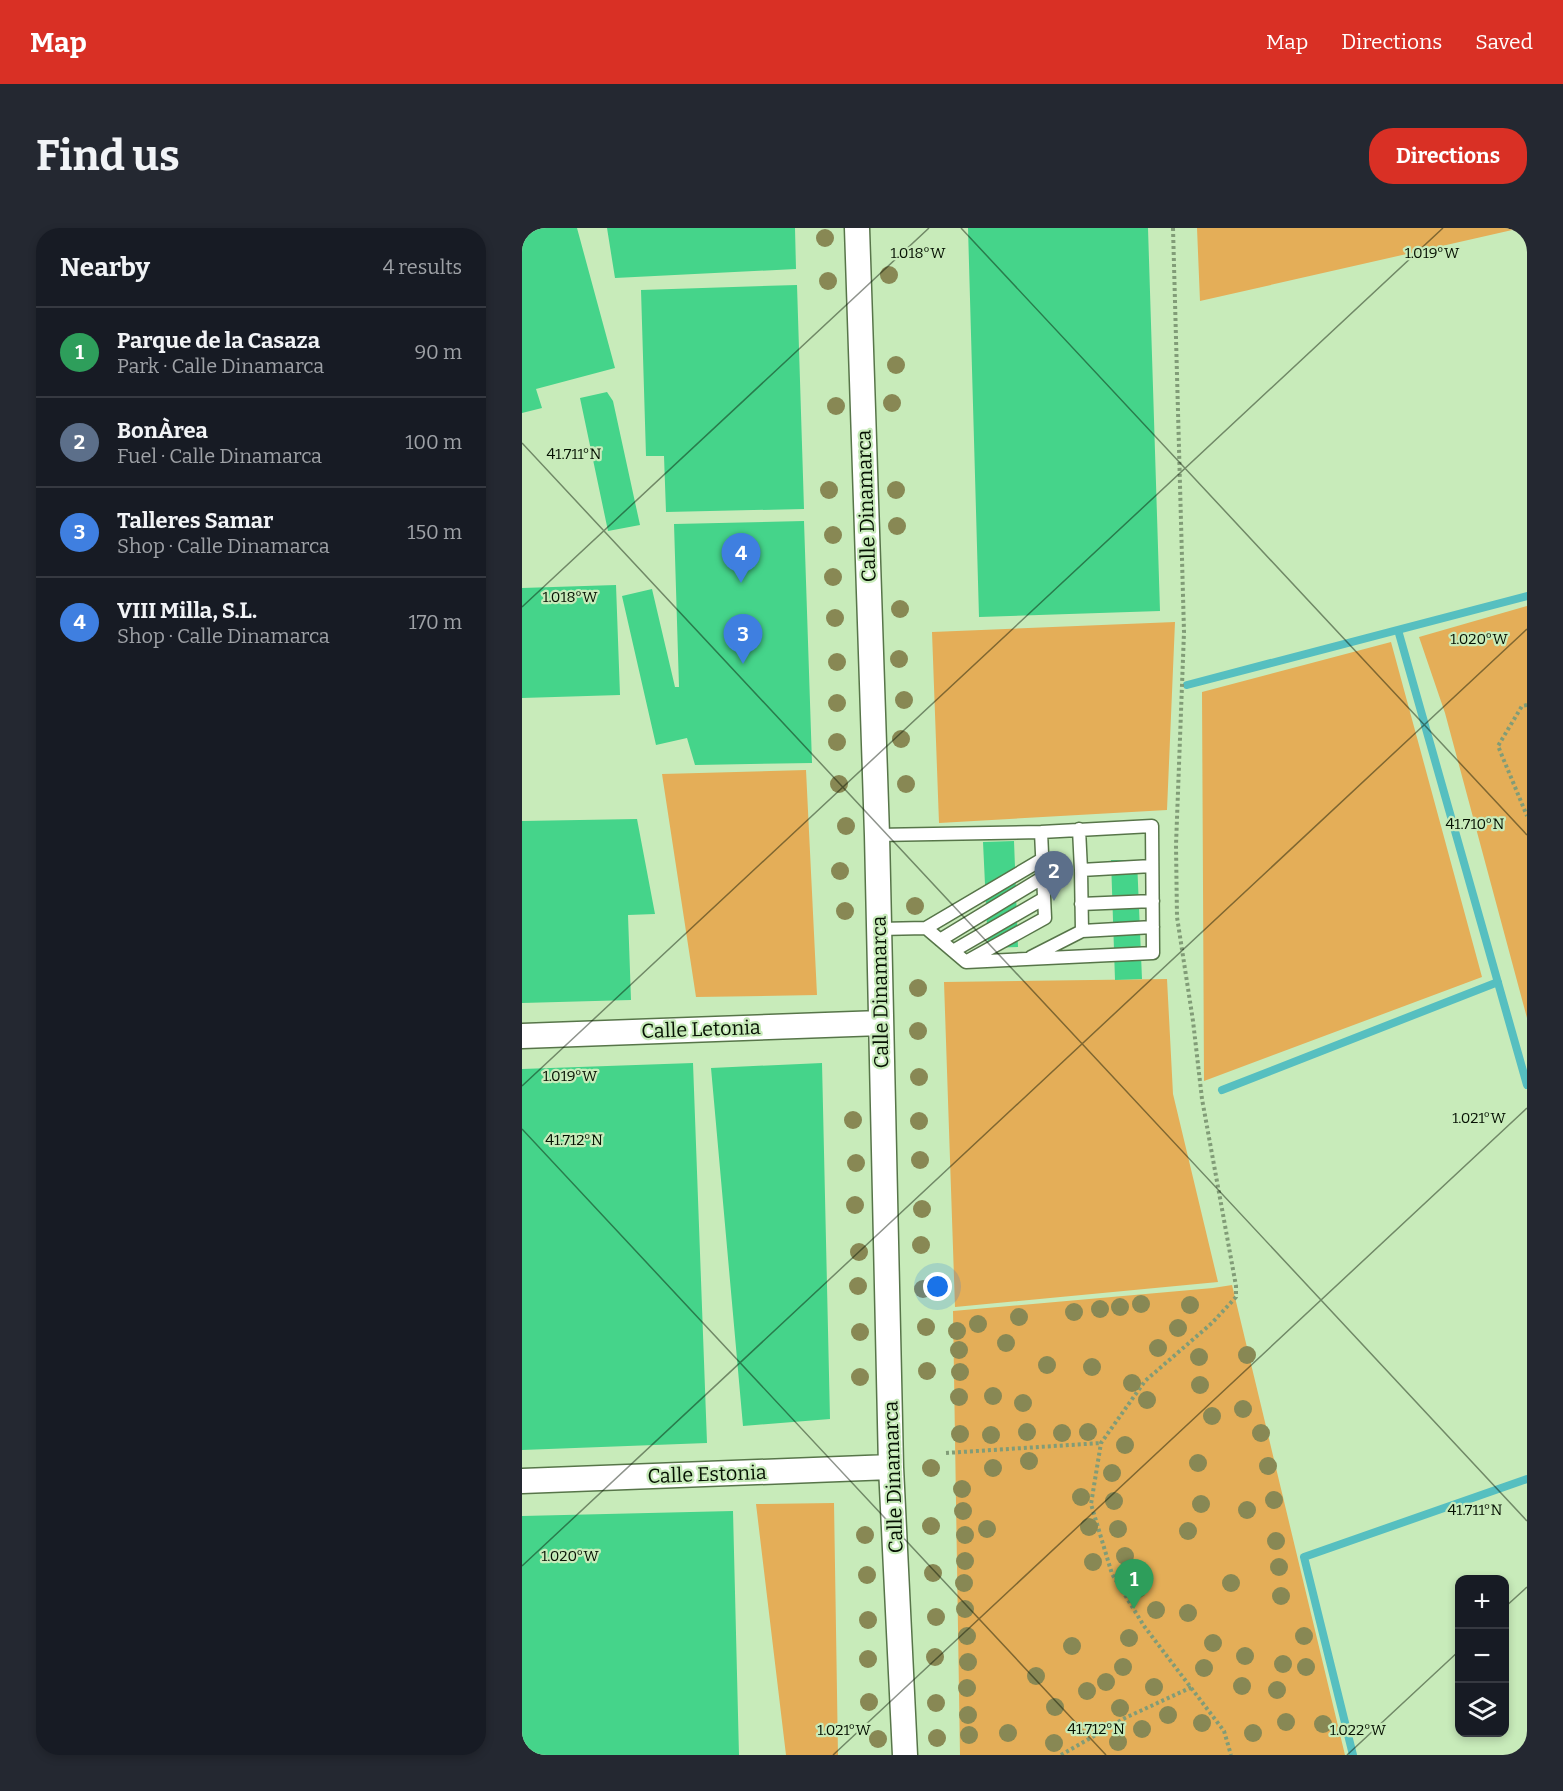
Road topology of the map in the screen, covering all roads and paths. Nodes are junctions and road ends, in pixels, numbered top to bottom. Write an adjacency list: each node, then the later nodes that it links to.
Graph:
1 (857, 228): 7 (street, Calle Dinamarca)
2 (1173, 228): 25 (path)
3 (1527, 705): 4 (path)
4 (1527, 816)
5 (1079, 829): 6 (lane); 9 (lane); 10 (lane)
6 (1041, 831): 7 (lane); 8 (lane)
7 (877, 835): 17 (street, Calle Dinamarca)
8 (1041, 860): 11 (lane); 16 (lane)
9 (1152, 866): 10 (lane); 13 (lane)
10 (1081, 870): 14 (lane)
11 (1042, 878): 12 (lane); 19 (lane)
12 (1043, 899): 20 (lane); 22 (lane)
13 (1153, 901): 14 (lane); 15 (lane)
14 (1081, 904): 18 (lane)
15 (1153, 927): 18 (lane); 21 (lane)
16 (926, 928): 17 (lane); 19 (lane)
17 (879, 929): 23 (street, Calle Dinamarca)
18 (1082, 931): 21 (lane)
19 (940, 940): 20 (lane)
20 (953, 951): 22 (lane)
21 (1027, 959): 22 (lane)
22 (966, 962)
23 (881, 1023): 24 (street, Calle Letonia); 27 (street, Calle Dinamarca)
24 (522, 1035)
25 (1101, 1443): 26 (path); 29 (path)
26 (946, 1454)
27 (891, 1467): 28 (street, Calle Estonia); 30 (street, Calle Dinamarca)
28 (522, 1481)
29 (1192, 1687): 31 (path); 32 (path)
30 (905, 1755)
31 (1061, 1755)
32 (1231, 1755)

